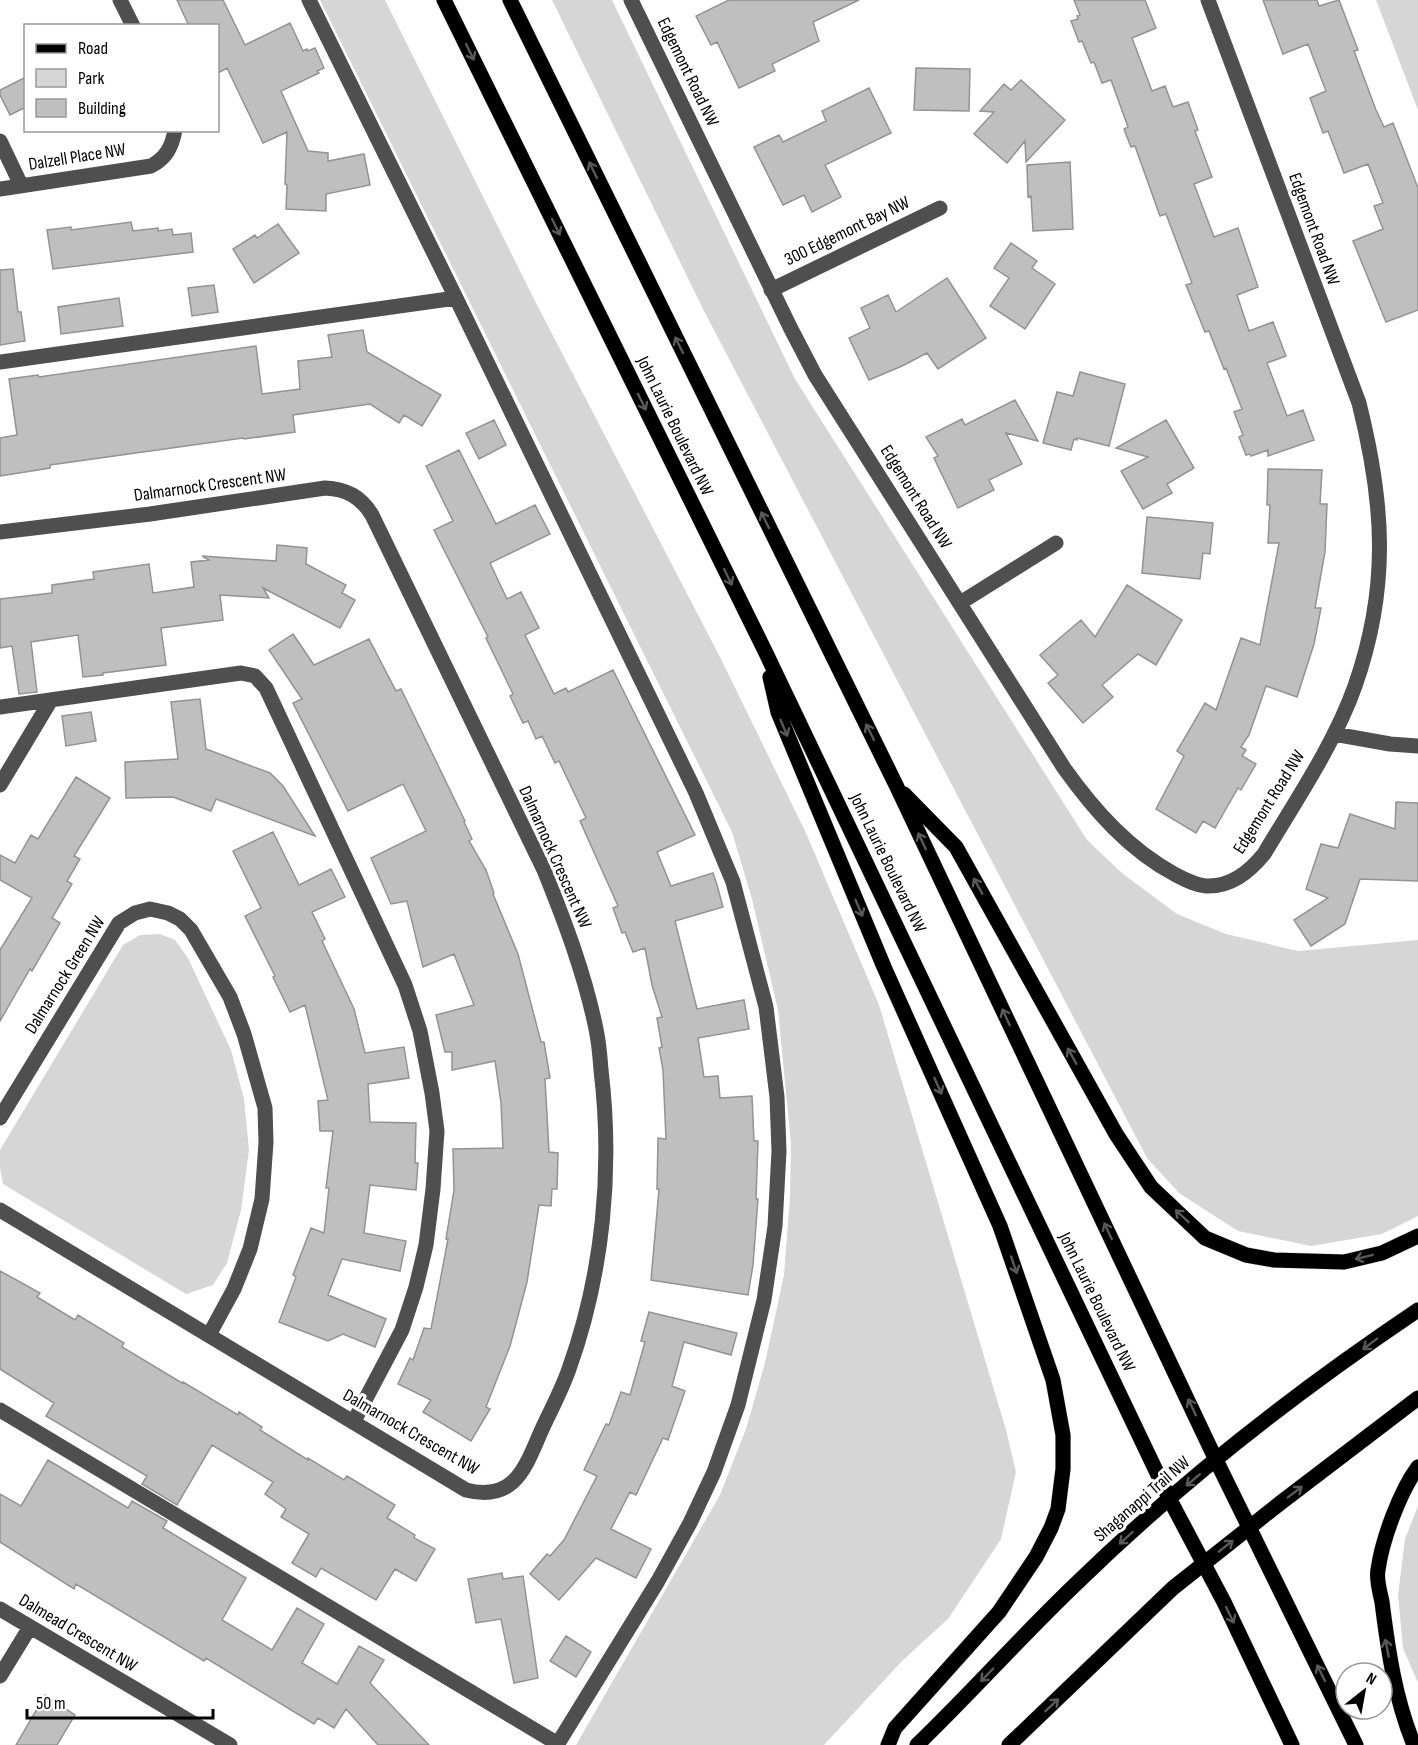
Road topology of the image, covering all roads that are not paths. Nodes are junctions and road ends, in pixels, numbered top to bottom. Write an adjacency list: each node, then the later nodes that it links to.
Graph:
1 (120, 0): 7 (street)
2 (309, 0): 14 (street)
3 (444, 0): 19 (main road, John Laurie Boulevard NW, one-way to 19)
4 (510, 0): 25 (main road, one-way to 4)
5 (631, 0): 13 (street, Edgemont Road NW)
6 (1208, 0): 22 (street, Edgemont Road NW)
7 (131, 24)
8 (175, 132): 10 (street, Dalzell Place NW)
9 (0, 141): 10 (street)
10 (21, 185): 11 (street, Dalzell Place NW)
11 (0, 189)
12 (940, 208): 13 (street, 300 Edgemont Bay NW)
13 (771, 290): 18 (street, Edgemont Road NW)
14 (456, 298): 15 (street); 42 (street)
15 (0, 362)
16 (0, 532): 33 (street, Dalmarnock Crescent NW)
17 (1056, 543): 18 (street)
18 (960, 603): 22 (street, Edgemont Road NW)
19 (765, 651): 36 (main road, John Laurie Boulevard NW); 44 (main road, one-way to 44)
20 (51, 700): 21 (street); 24 (street); 33 (street)
21 (0, 707)
22 (1334, 734): 23 (street)
23 (1418, 746)
24 (0, 785)
25 (896, 785): 28 (main road, one-way to 25); 34 (main road, one-way to 25)
26 (0, 1118): 30 (street, Dalmarnock Green NW)
27 (0, 1210): 30 (street, Dalmarnock Crescent NW)
28 (1418, 1236)
29 (1418, 1310): 34 (main road, Shaganappi Trail NW, one-way to 34)
30 (209, 1335): 33 (street, Dalmarnock Crescent NW)
31 (1418, 1398): 37 (main road, one-way to 31)
32 (0, 1410): 42 (street)
33 (354, 1421)
34 (1216, 1460): 36 (main road, Shaganappi Trail NW, one-way to 36); 37 (main road)
35 (1418, 1467): 49 (main road, one-way to 35)
36 (1170, 1500): 38 (main road, John Laurie Boulevard NW); 45 (main road, Shaganappi Trail NW, one-way to 45)
37 (1249, 1528): 38 (main road, one-way to 37); 48 (main road, one-way to 37)
38 (1203, 1563): 46 (main road, one-way to 38); 47 (main road, John Laurie Boulevard NW, one-way to 47)
39 (0, 1609): 40 (street, Dalmead Crescent NW)
40 (30, 1627): 41 (street); 43 (street, Dalmead Crescent NW)
41 (0, 1676)
42 (558, 1744)
43 (230, 1745)
44 (888, 1745)
45 (917, 1745)
46 (1009, 1745)
47 (1292, 1745)
48 (1356, 1745)
49 (1414, 1745)

